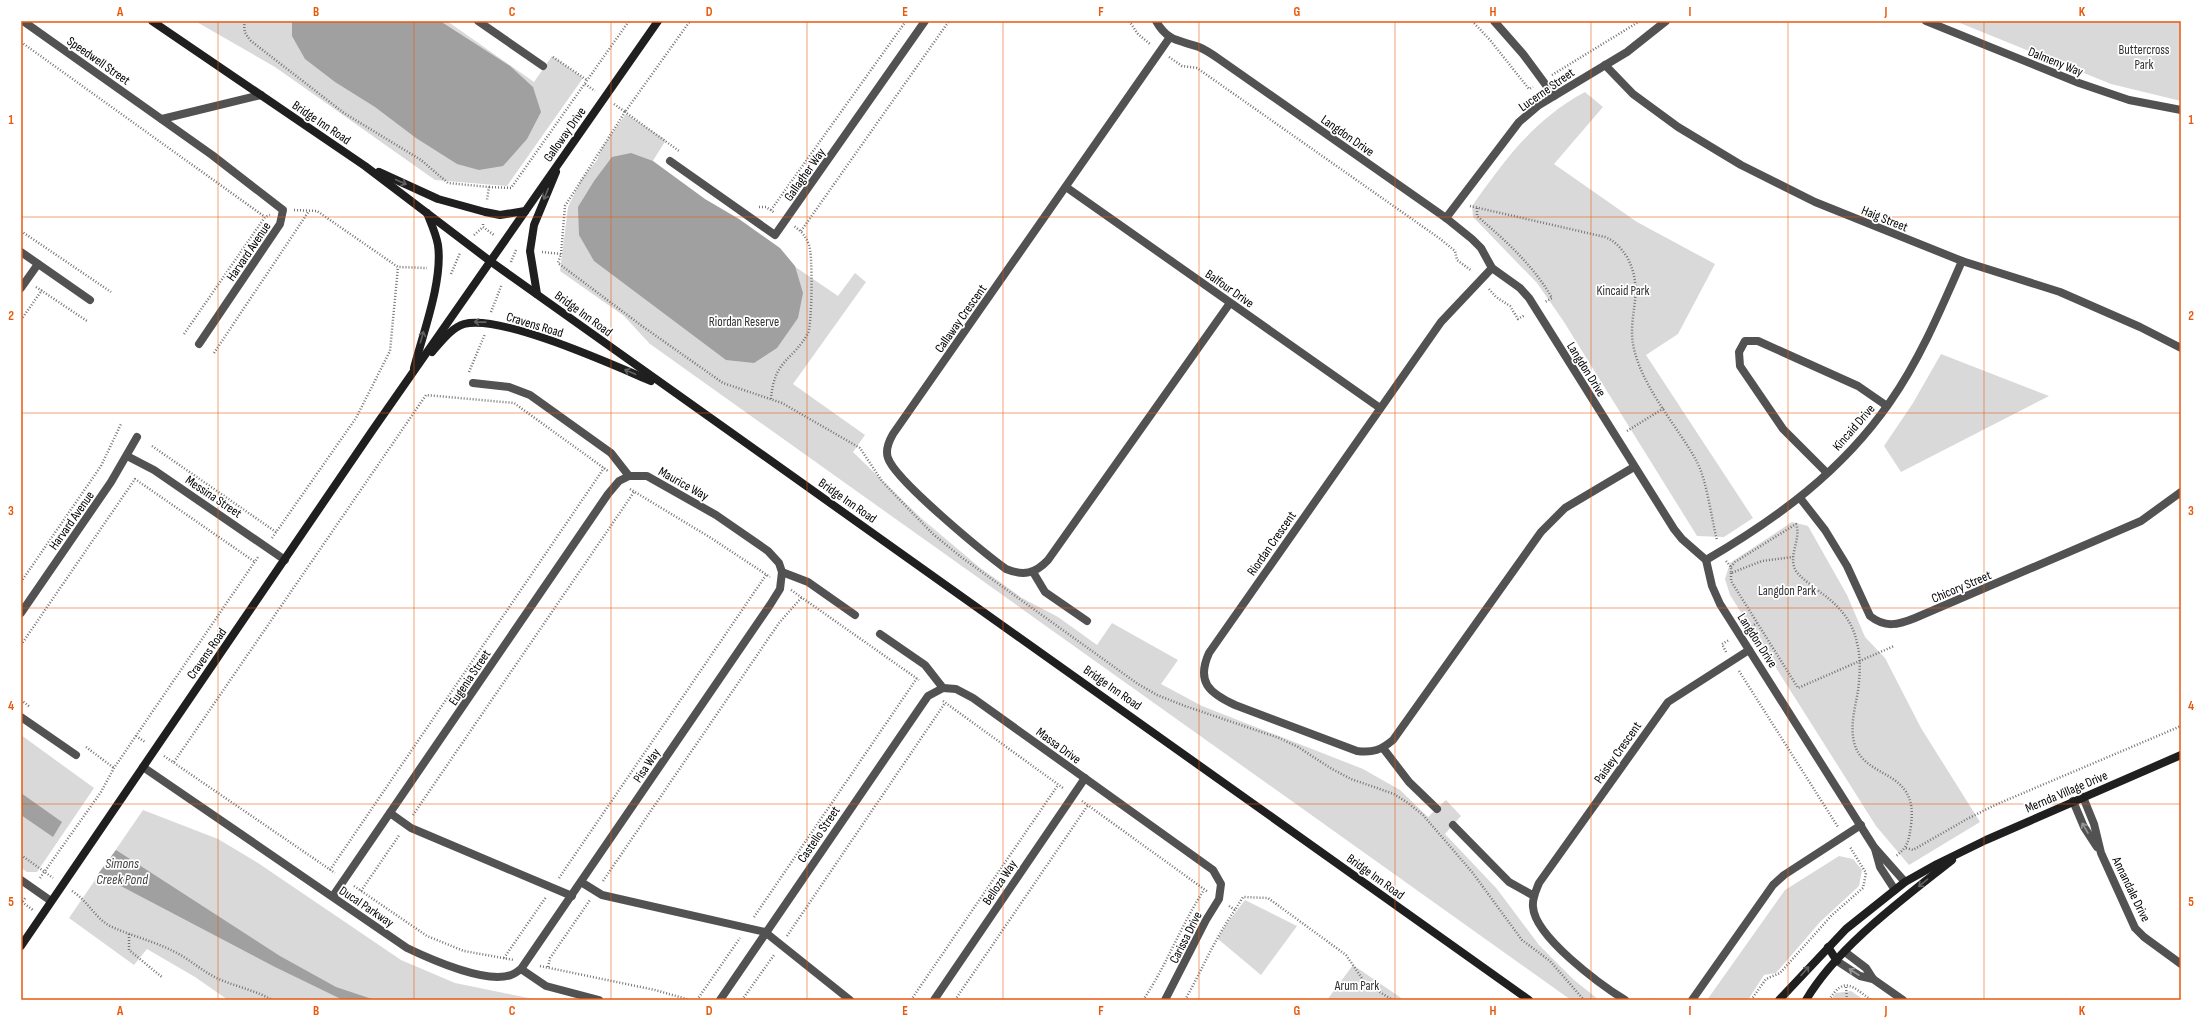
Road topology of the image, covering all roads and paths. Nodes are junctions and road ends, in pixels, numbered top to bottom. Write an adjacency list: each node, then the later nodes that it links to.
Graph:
1 (23, 21): 27 (street, Speedwell Street)
2 (152, 21): 23 (street, Bridge Inn Road)
3 (478, 21): 21 (street)
4 (629, 21): 32 (path)
5 (658, 21): 29 (street, Galloway Drive)
6 (690, 21): 26 (path)
7 (906, 21): 39 (path)
8 (925, 21): 43 (street, Gallagher Way)
9 (948, 21): 45 (path)
10 (1129, 21): 19 (path)
11 (1156, 21): 17 (street, Langdon Drive)
12 (1472, 21): 22 (path)
13 (1494, 21): 22 (street)
14 (1640, 21): 22 (path)
15 (1666, 21): 20 (street, Lucerne Street)
16 (1926, 21): 25 (street, Dalmeny Way)
17 (1170, 37): 19 (street, Callaway Crescent); 42 (street, Langdon Drive)
18 (21, 42): 67 (path)
19 (1161, 51): 33 (street, Callaway Crescent); 54 (path)
20 (1605, 65): 24 (street, Lucerne Street); 49 (street, Haig Street)
21 (542, 66)
22 (1543, 80): 24 (street)
23 (261, 95): 27 (street); 31 (street, Bridge Inn Road)
24 (1554, 96): 34 (street, Lucerne Street)
25 (2181, 110)
26 (625, 112): 28 (path); 47 (path)
27 (162, 119): 37 (street, Speedwell Street)
28 (683, 153)
29 (561, 158): 38 (street, Galloway Drive); 59 (street, one-way to 59)
30 (670, 161): 43 (street, Gallagher Way)
31 (365, 166): 38 (street, one-way to 38); 41 (street, Bridge Inn Road)
32 (489, 187)
33 (1066, 187): 61 (street, Balfour Drive); 99 (street, Callaway Crescent)
34 (1460, 200): 36 (path); 42 (street, Lucerne Street)
35 (754, 203): 39 (path)
36 (1477, 208): 63 (path); 79 (path)
37 (283, 210): 40 (path); 68 (street, Harvard Avenue)
38 (524, 210): 48 (street, Galloway Drive)
39 (771, 210): 43 (path)
40 (309, 211): 52 (path); 70 (path)
41 (427, 213): 48 (street, Bridge Inn Road); 52 (street, Cravens Road)
42 (1446, 218): 51 (street, Langdon Drive)
43 (787, 220): 45 (path)
44 (21, 231): 58 (path)
45 (801, 231): 76 (path)
46 (21, 252): 50 (street)
47 (561, 254)
48 (490, 260): 59 (street, Bridge Inn Road); 71 (street, Cravens Road)
49 (1962, 261): 69 (street, Haig Street); 77 (street, Kincaid Drive)
50 (38, 264): 55 (street); 60 (street)
51 (1492, 268): 54 (street, Riordan Crescent); 63 (street, Langdon Drive)
52 (438, 269): 53 (path); 71 (street, Cravens Road, one-way to 52)
53 (451, 275)
54 (1480, 279): 63 (path); 78 (street, Riordan Crescent)
55 (27, 280): 56 (street); 57 (path)
56 (21, 288)
57 (42, 290): 64 (path); 65 (path)
58 (110, 292)
59 (537, 294): 74 (street, Bridge Inn Road)
60 (90, 300)
61 (1230, 303): 78 (street, Balfour Drive); 99 (street)
62 (493, 305): 66 (path)
63 (1535, 308): 82 (street, Langdon Drive)
64 (21, 320)
65 (87, 321)
66 (487, 323): 71 (street, Cravens Road, one-way to 71); 72 (path); 74 (street, Cravens Road, one-way to 66)
67 (184, 334)
68 (199, 344)
69 (2181, 348)
70 (214, 353)
71 (412, 375): 95 (street, Cravens Road)
72 (468, 375)
73 (473, 383): 88 (street)
74 (666, 387): 191 (street, Bridge Inn Road)
75 (466, 398): 125 (path)
76 (771, 399)
77 (1887, 406): 87 (street, Kincaid Drive); 87 (street)
78 (1380, 408): 121 (street, Riordan Crescent)
79 (1664, 408): 82 (path); 93 (path)
80 (121, 424): 102 (path)
81 (136, 437): 84 (street, Harvard Avenue)
82 (1616, 438): 85 (street, Langdon Drive)
83 (152, 446): 92 (path)
84 (127, 456): 95 (street, Messina Street); 104 (street, Harvard Avenue)
85 (1634, 467): 96 (street, Langdon Drive); 121 (street)
86 (604, 468): 143 (path)
87 (1827, 473): 91 (street, Kincaid Drive)
88 (629, 476): 98 (street, Maurice Way); 132 (street, Eugenia Street)
89 (634, 492): 134 (path)
90 (2181, 492): 91 (street, Chicory Street)
91 (1800, 498): 93 (street, Kincaid Drive)
92 (276, 532)
93 (1720, 551): 96 (street, Kincaid Drive)
94 (1793, 557): 100 (path); 100 (path); 113 (path)
95 (285, 560): 122 (street, Cravens Road)
96 (1706, 560): 109 (street, Langdon Drive)
97 (255, 562): 110 (path)
98 (782, 572): 105 (street); 146 (street, Pisa Way)
99 (1033, 572): 106 (street)
100 (1731, 573): 107 (path)
101 (766, 575): 150 (path)
102 (21, 582)
103 (802, 597): 154 (path)
104 (21, 613)
105 (855, 615)
106 (1087, 621)
107 (1758, 623): 109 (path); 113 (path)
108 (880, 634): 116 (street)
109 (1739, 634): 112 (street, Langdon Drive); 114 (path)
110 (21, 645)
111 (1894, 646): 113 (path)
112 (1749, 650): 114 (street, Paisley Crescent); 136 (street, Langdon Drive)
113 (1859, 660): 119 (path)
114 (1732, 661): 137 (path); 157 (street, Paisley Crescent)
115 (917, 678): 162 (path)
116 (943, 688): 127 (street, Massa Drive); 163 (street, Castello Street)
117 (944, 703): 165 (path)
118 (21, 716): 123 (street)
119 (2181, 726)
120 (136, 736): 122 (path)
121 (1383, 748): 131 (street)
122 (155, 749): 125 (path); 126 (street, Cravens Road)
123 (76, 755)
124 (2181, 755): 129 (street, Mernda Village Drive)
125 (174, 762): 143 (path)
126 (143, 767): 149 (street, Cravens Road); 155 (street, Ducal Parkway)
127 (1085, 778): 148 (street, Massa Drive); 185 (street, Belloza Way)
128 (1058, 785): 184 (path)
129 (2083, 797): 130 (street, Mernda Village Drive); 140 (street, Annandale Drive)
130 (2073, 802): 139 (street, Mernda Village Drive); 140 (street, Annandale Drive, one-way to 130)
131 (1437, 809)
132 (390, 813): 134 (street); 145 (street, Eugenia Street)
133 (83, 819): 142 (path)
134 (406, 825): 150 (street); 153 (path)
135 (1453, 825): 157 (street)
136 (1861, 825): 137 (street); 138 (street, Langdon Drive)
137 (1844, 837): 193 (street); 194 (path)
138 (1874, 847): 147 (street, Langdon Drive); 152 (street, Langdon Drive)
139 (1962, 852): 147 (street, Mernda Village Drive); 158 (street, Mernda Village Drive, one-way to 158)
140 (2101, 853): 171 (street, Annandale Drive)
141 (21, 855): 149 (path)
142 (56, 858)
143 (330, 870): 145 (path)
144 (21, 880): 160 (street)
145 (344, 880): 153 (path); 155 (street, Eugenia Street)
146 (582, 882): 154 (street); 156 (street, Pisa Way)
147 (1905, 882): 152 (street, Mernda Village Drive); 158 (street)
148 (1221, 884): 159 (street, Carissa Drive)
149 (62, 885): 160 (street, Cravens Road); 164 (path)
150 (552, 889): 156 (street); 169 (path)
151 (1204, 890): 159 (path); 186 (path); 187 (path)
152 (1894, 890): 158 (street); 167 (street, Mernda Village Drive)
153 (361, 891): 169 (path)
154 (596, 892): 162 (street); 173 (path)
155 (333, 896): 172 (street, Ducal Parkway)
156 (572, 896): 172 (street, Pisa Way)
157 (1534, 896): 192 (street)
158 (1907, 896): 168 (street, Mernda Village Drive)
159 (1219, 899): 161 (path); 188 (street, Carissa Drive)
160 (51, 901): 166 (street, Cravens Road)
161 (1235, 910): 189 (path); 190 (path)
162 (747, 928): 163 (street); 180 (path)
163 (765, 932): 165 (street); 181 (street, Castello Street)
164 (129, 934): 174 (path); 177 (path)
165 (782, 945): 182 (path); 183 (street)
166 (21, 946)
167 (1828, 946): 168 (street); 170 (street); 195 (street, Mernda Village Drive, one-way to 167)
168 (1845, 952): 170 (street, Mernda Village Drive); 175 (street)
169 (504, 958): 172 (path)
170 (1837, 961): 175 (street, one-way to 170); 196 (street, Mernda Village Drive)
171 (2181, 964)
172 (523, 966): 173 (path); 178 (street)
173 (548, 967): 179 (path)
174 (163, 978)
175 (1873, 979): 200 (street)
176 (1846, 986): 197 (path); 198 (path); 199 (path)
177 (272, 1000)
178 (599, 1000)
179 (690, 1000)
180 (697, 1000)
181 (720, 1000)
182 (742, 1000)
183 (850, 1000)
184 (911, 1000)
185 (934, 1000)
186 (956, 1000)
187 (1142, 1000)
188 (1165, 1000)
189 (1185, 1000)
190 (1393, 1000)
191 (1529, 1000)
192 (1625, 1000)
193 (1692, 1000)
194 (1751, 1000)
195 (1779, 1000)
196 (1806, 1000)
197 (1829, 1000)
198 (1847, 1000)
199 (1871, 1000)
200 (1903, 1000)

